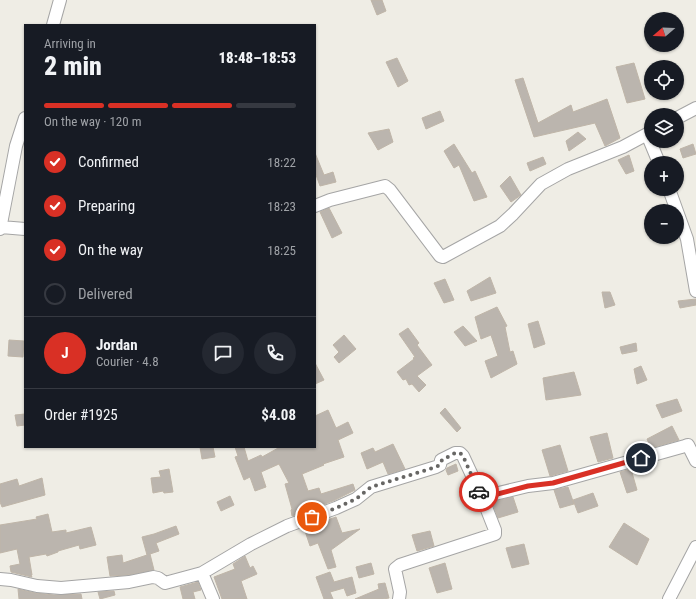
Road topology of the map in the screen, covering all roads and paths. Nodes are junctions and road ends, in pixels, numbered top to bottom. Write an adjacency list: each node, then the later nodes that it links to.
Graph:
1 (60, 0): 2 (street)
2 (53, 24)
3 (696, 108): 4 (street)
4 (684, 114)
5 (24, 121): 9 (street)
6 (644, 136): 8 (street)
7 (672, 196): 11 (street)
8 (316, 206)
9 (0, 228): 10 (street)
10 (24, 229)
11 (696, 291)
12 (696, 461): 13 (street)
13 (482, 497): 15 (street); 18 (street)
14 (696, 548): 19 (street)
15 (202, 573): 16 (street); 17 (street)
16 (0, 580)
17 (213, 599)
18 (399, 599)
19 (669, 599)

